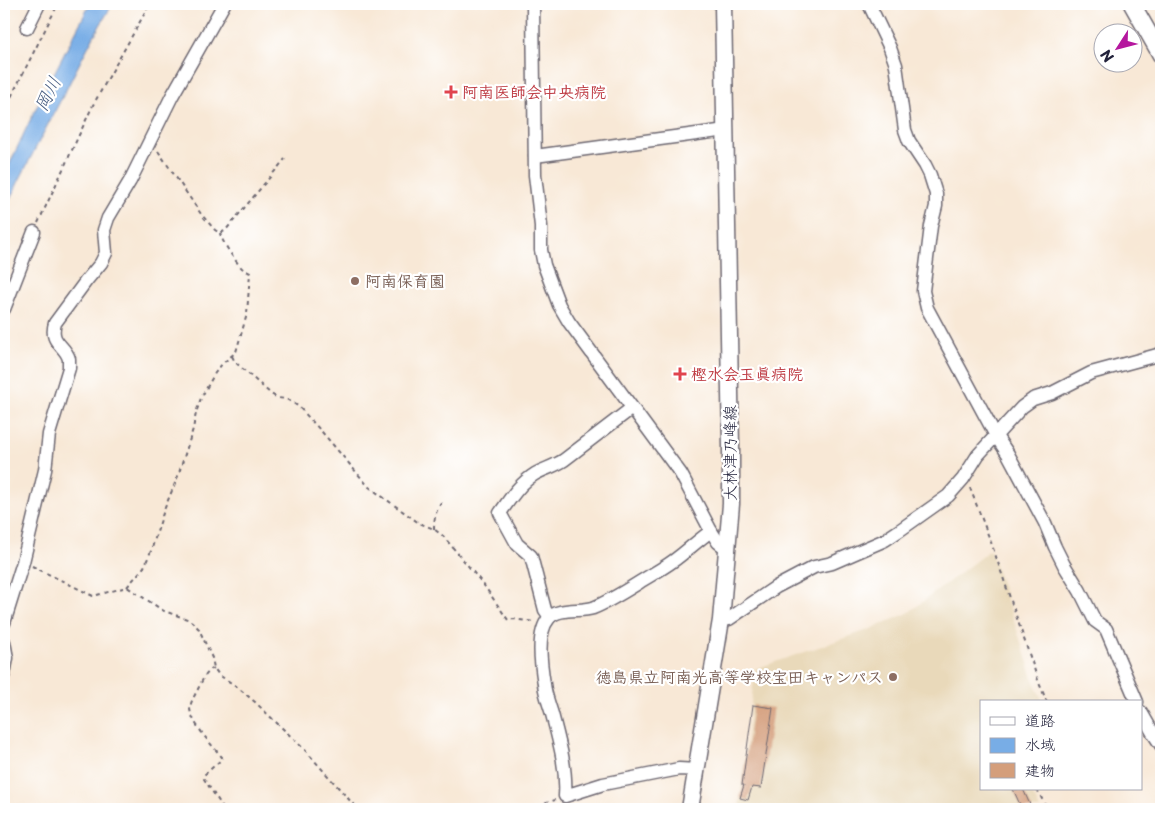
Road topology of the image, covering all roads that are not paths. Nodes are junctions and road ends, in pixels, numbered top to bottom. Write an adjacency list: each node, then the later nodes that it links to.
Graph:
1 (39, 4): 7 (street)
2 (224, 4): 20 (street)
3 (533, 4): 10 (street)
4 (723, 4): 9 (main road, 大林津乃峰線)
5 (869, 4): 15 (street)
6 (1132, 4): 8 (main road)
7 (27, 28)
8 (1161, 55)
9 (726, 130): 10 (street); 17 (main road, 大林津乃峰線)
10 (535, 156): 14 (street)
11 (34, 232): 12 (street)
12 (4, 309)
13 (1161, 354): 15 (street)
14 (632, 408): 16 (street); 19 (street)
15 (996, 436): 18 (street); 23 (street)
16 (710, 531): 17 (street); 19 (street)
17 (728, 549): 18 (main road, 大林津乃峰線)
18 (721, 620): 26 (main road, 大林津乃峰線)
19 (547, 621): 26 (street)
20 (4, 623)
21 (4, 642): 22 (street)
22 (4, 674)
23 (1136, 700)
24 (1142, 714): 25 (street)
25 (1161, 745)
26 (696, 770): 27 (main road, 大林津乃峰線)
27 (690, 809)

